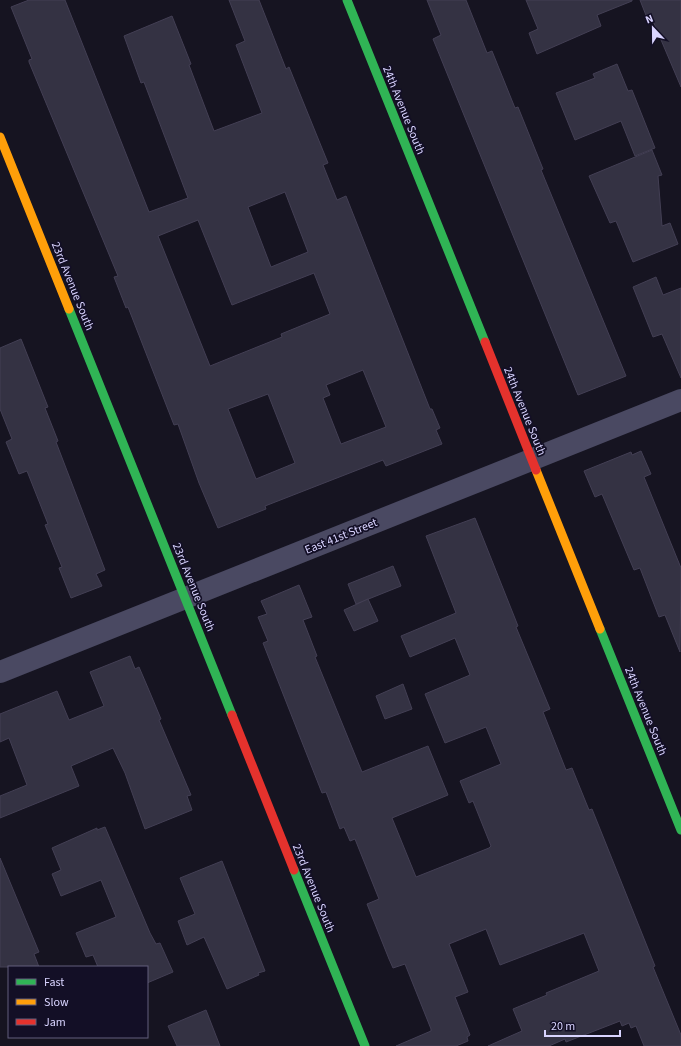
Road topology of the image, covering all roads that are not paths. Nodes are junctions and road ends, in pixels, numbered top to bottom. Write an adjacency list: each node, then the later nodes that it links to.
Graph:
1 (347, 0): 4 (street, 24th Avenue South)
2 (0, 137): 5 (street, 23rd Avenue South)
3 (681, 400): 4 (street, East 41st Street)
4 (532, 460): 5 (street, East 41st Street); 7 (street, 24th Avenue South)
5 (185, 598): 6 (street, East 41st Street); 8 (street, 23rd Avenue South)
6 (0, 672)
7 (681, 830)
8 (365, 1046)

